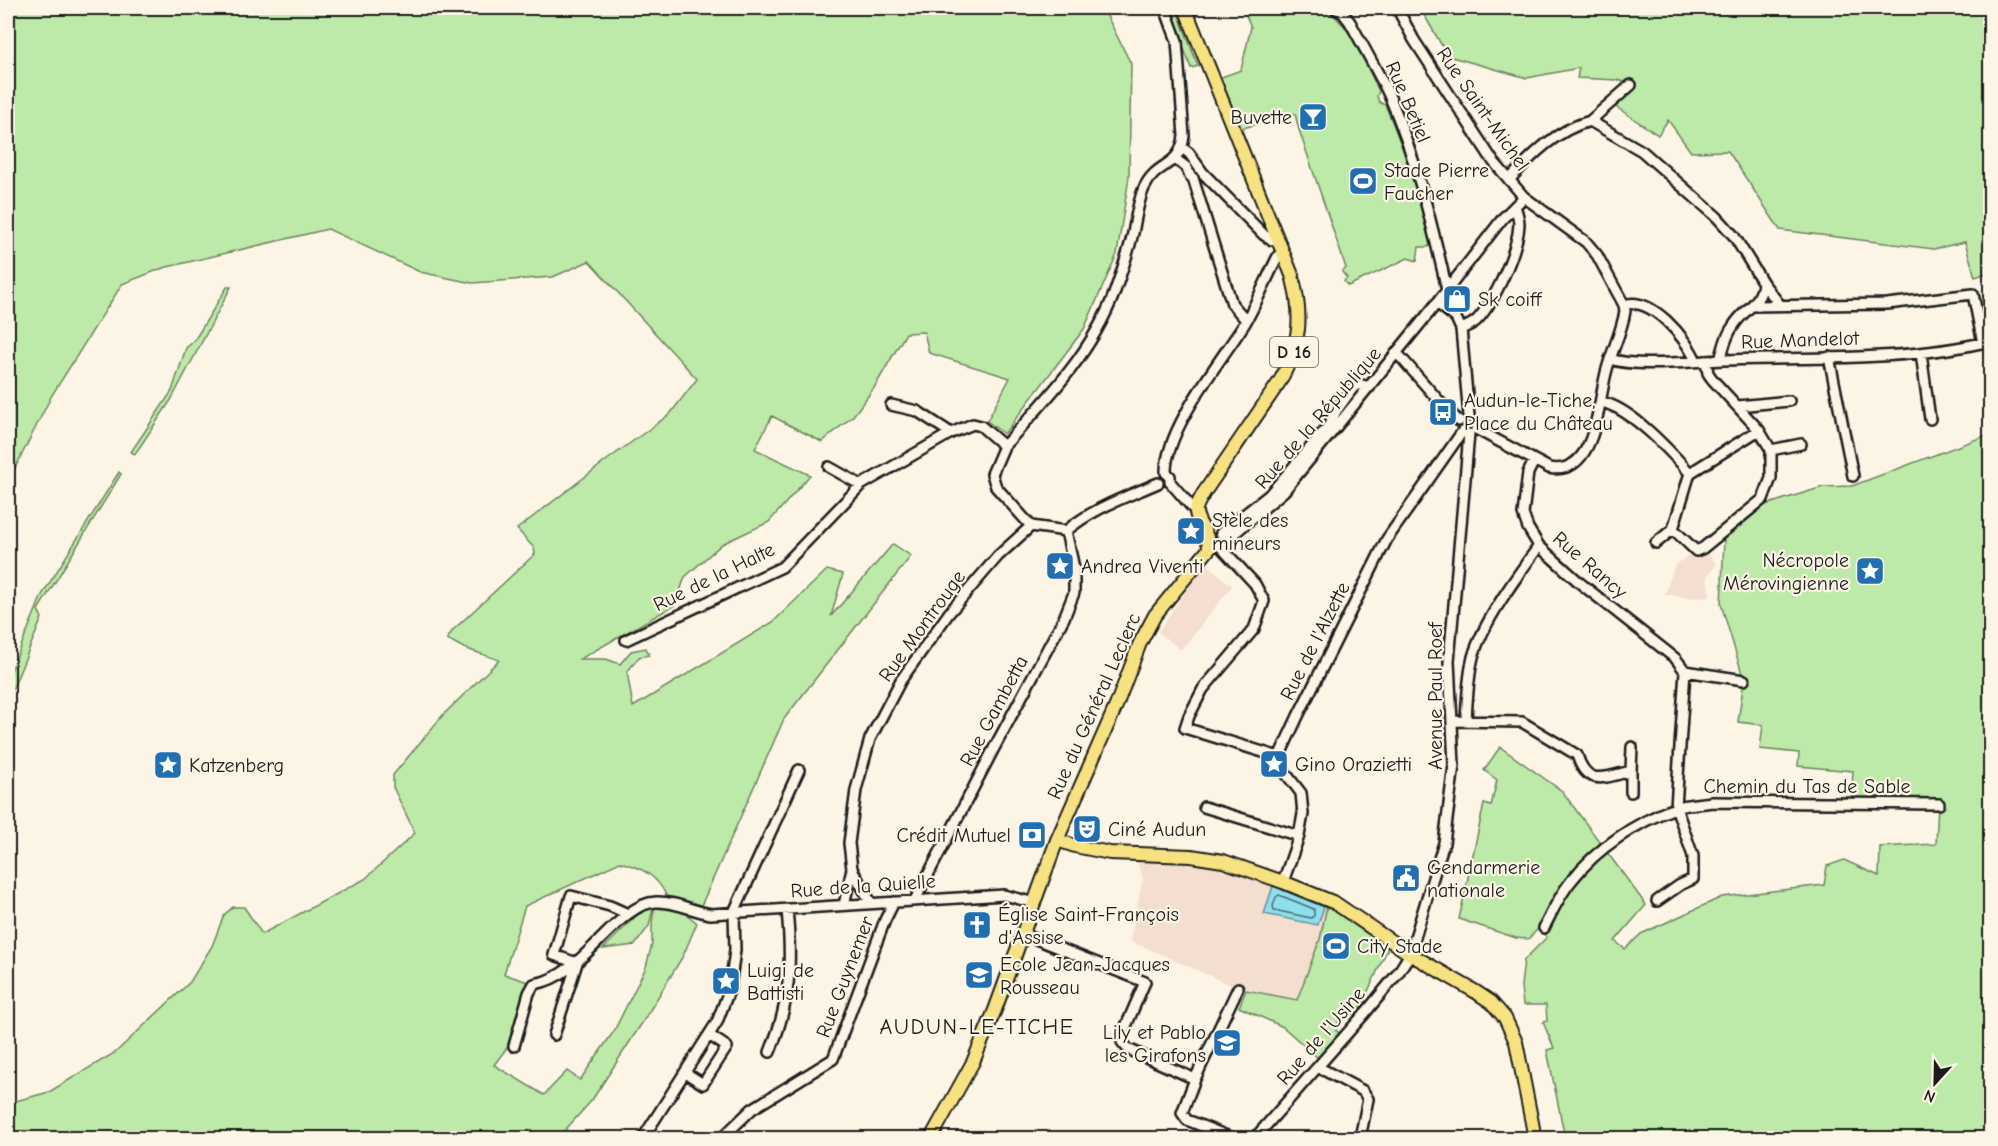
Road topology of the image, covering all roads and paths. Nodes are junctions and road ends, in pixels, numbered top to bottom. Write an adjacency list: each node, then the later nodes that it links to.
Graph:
1 (1165, 8): 7 (street)
2 (1185, 8): 14 (main road, D 16)
3 (1335, 8): 17 (street, Rue Betiel)
4 (1397, 8): 11 (street, Rue Saint-Michel)
5 (1631, 85): 6 (street)
6 (1590, 121): 11 (street); 16 (street)
7 (1182, 148): 8 (street); 9 (street)
8 (1175, 159): 10 (street); 42 (street)
9 (1201, 171): 10 (street); 14 (street)
10 (1193, 178): 22 (street)
11 (1509, 180): 12 (street, Rue Saint-Michel)
12 (1524, 197): 13 (street); 19 (street, Rue Saint-Michel)
13 (1515, 206): 17 (street); 23 (street)
14 (1277, 239): 15 (main road, D 16)
15 (1283, 254): 22 (street); 50 (main road, D 16)
16 (1763, 283): 20 (street); 21 (street)
17 (1448, 290): 18 (street)
18 (1437, 303): 23 (street); 25 (street, Rue de la République)
19 (1624, 304): 28 (street); 30 (street)
20 (1780, 305): 21 (street); 24 (street)
21 (1752, 306): 29 (street)
22 (1246, 320): 48 (street)
23 (1461, 328): 35 (street)
24 (1987, 342): 26 (street, Rue Mandelot)
25 (1397, 353): 37 (street); 54 (street, Rue de la République)
26 (1921, 353): 27 (street, Rue Mandelot); 36 (street)
27 (1829, 357): 29 (street, Rue Mandelot); 47 (street)
28 (1610, 359): 30 (street, Rue Mandelot); 32 (street)
29 (1720, 360): 30 (street, Rue Mandelot)
30 (1701, 361): 34 (street)
31 (1789, 401): 34 (street)
32 (1601, 402): 44 (street); 46 (street)
33 (891, 405): 40 (street)
34 (1738, 406): 38 (street)
35 (1469, 416): 37 (street); 39 (street)
36 (1930, 419)
37 (1459, 422): 39 (street)
38 (1759, 430): 43 (street); 46 (street)
39 (1469, 432): 44 (street); 61 (street, Avenue Paul Roef); 65 (street, Rue de l'Alzette)
40 (951, 433): 42 (street, Rue de la Halte); 49 (street, Rue de la Halte)
41 (1801, 444): 43 (street)
42 (1004, 446): 51 (street)
43 (1771, 450): 52 (street)
44 (1534, 461): 56 (street, Rue Rancy)
45 (829, 467): 49 (street)
46 (1690, 473): 52 (street)
47 (1853, 476)
48 (1168, 478): 50 (street); 53 (street)
49 (861, 485): 57 (street, Rue de la Halte)
50 (1196, 512): 54 (main road)
51 (1031, 526): 53 (street); 74 (street, Rue Montrouge)
52 (1673, 529): 55 (street)
53 (1066, 531): 76 (street, Rue Gambetta)
54 (1218, 541): 65 (street); 73 (main road, Rue du Général Leclerc)
55 (1656, 543)
56 (1539, 546): 58 (street, Rue Rancy); 60 (street)
57 (626, 640)
58 (1685, 670): 59 (street); 71 (street)
59 (1744, 680)
60 (1467, 698): 61 (street); 63 (street)
61 (1451, 699): 62 (street, Avenue Paul Roef)
62 (1453, 721): 63 (street); 87 (street, Avenue Paul Roef)
63 (1466, 721): 67 (street)
64 (1632, 747): 67 (street)
65 (1279, 758): 72 (street)
66 (799, 770): 83 (street)
67 (1631, 771): 68 (street)
68 (1631, 792)
69 (1939, 804): 71 (street, Chemin du Tas de Sable)
70 (1204, 807): 72 (street)
71 (1676, 807): 78 (street); 85 (street, Chemin du Tas de Sable)
72 (1299, 836): 75 (street)
73 (1057, 840): 75 (main road); 80 (main road, Rue du Général Leclerc)
74 (852, 869): 79 (street, Rue Montrouge); 81 (street, Rue Montrouge)
75 (1283, 882): 87 (main road)
76 (915, 900): 77 (street, Rue de la Quielle); 80 (street, Rue de la Quielle)
77 (894, 902): 79 (street, Rue de la Quielle); 98 (street, Rue Guynemer)
78 (1657, 902)
79 (871, 903): 81 (street, Rue de la Quielle)
80 (1035, 903): 86 (main road, Rue du Général Leclerc)
81 (844, 905): 82 (street, Rue de la Quielle)
82 (787, 909): 83 (street, Rue de la Quielle); 93 (street)
83 (734, 912): 84 (street, Rue de la Quielle); 91 (street)
84 (628, 914): 88 (street, Rue de la Quielle); 88 (street)
85 (1544, 928)
86 (1023, 934): 96 (street); 99 (main road, Rue du Général Leclerc)
87 (1410, 954): 94 (street, Rue de l'Usine); 103 (main road)
88 (577, 963): 90 (street); 92 (street)
89 (1238, 988): 96 (street)
90 (554, 1035)
91 (709, 1035): 95 (street); 95 (street)
92 (514, 1046)
93 (770, 1052)
94 (1318, 1067): 101 (street, Rue de l'Usine); 102 (street)
95 (686, 1073): 97 (street)
96 (1195, 1079): 100 (street)
97 (643, 1138)
98 (722, 1138)
99 (931, 1138)
100 (1232, 1138)
101 (1255, 1138)
102 (1360, 1138)
103 (1535, 1138)

